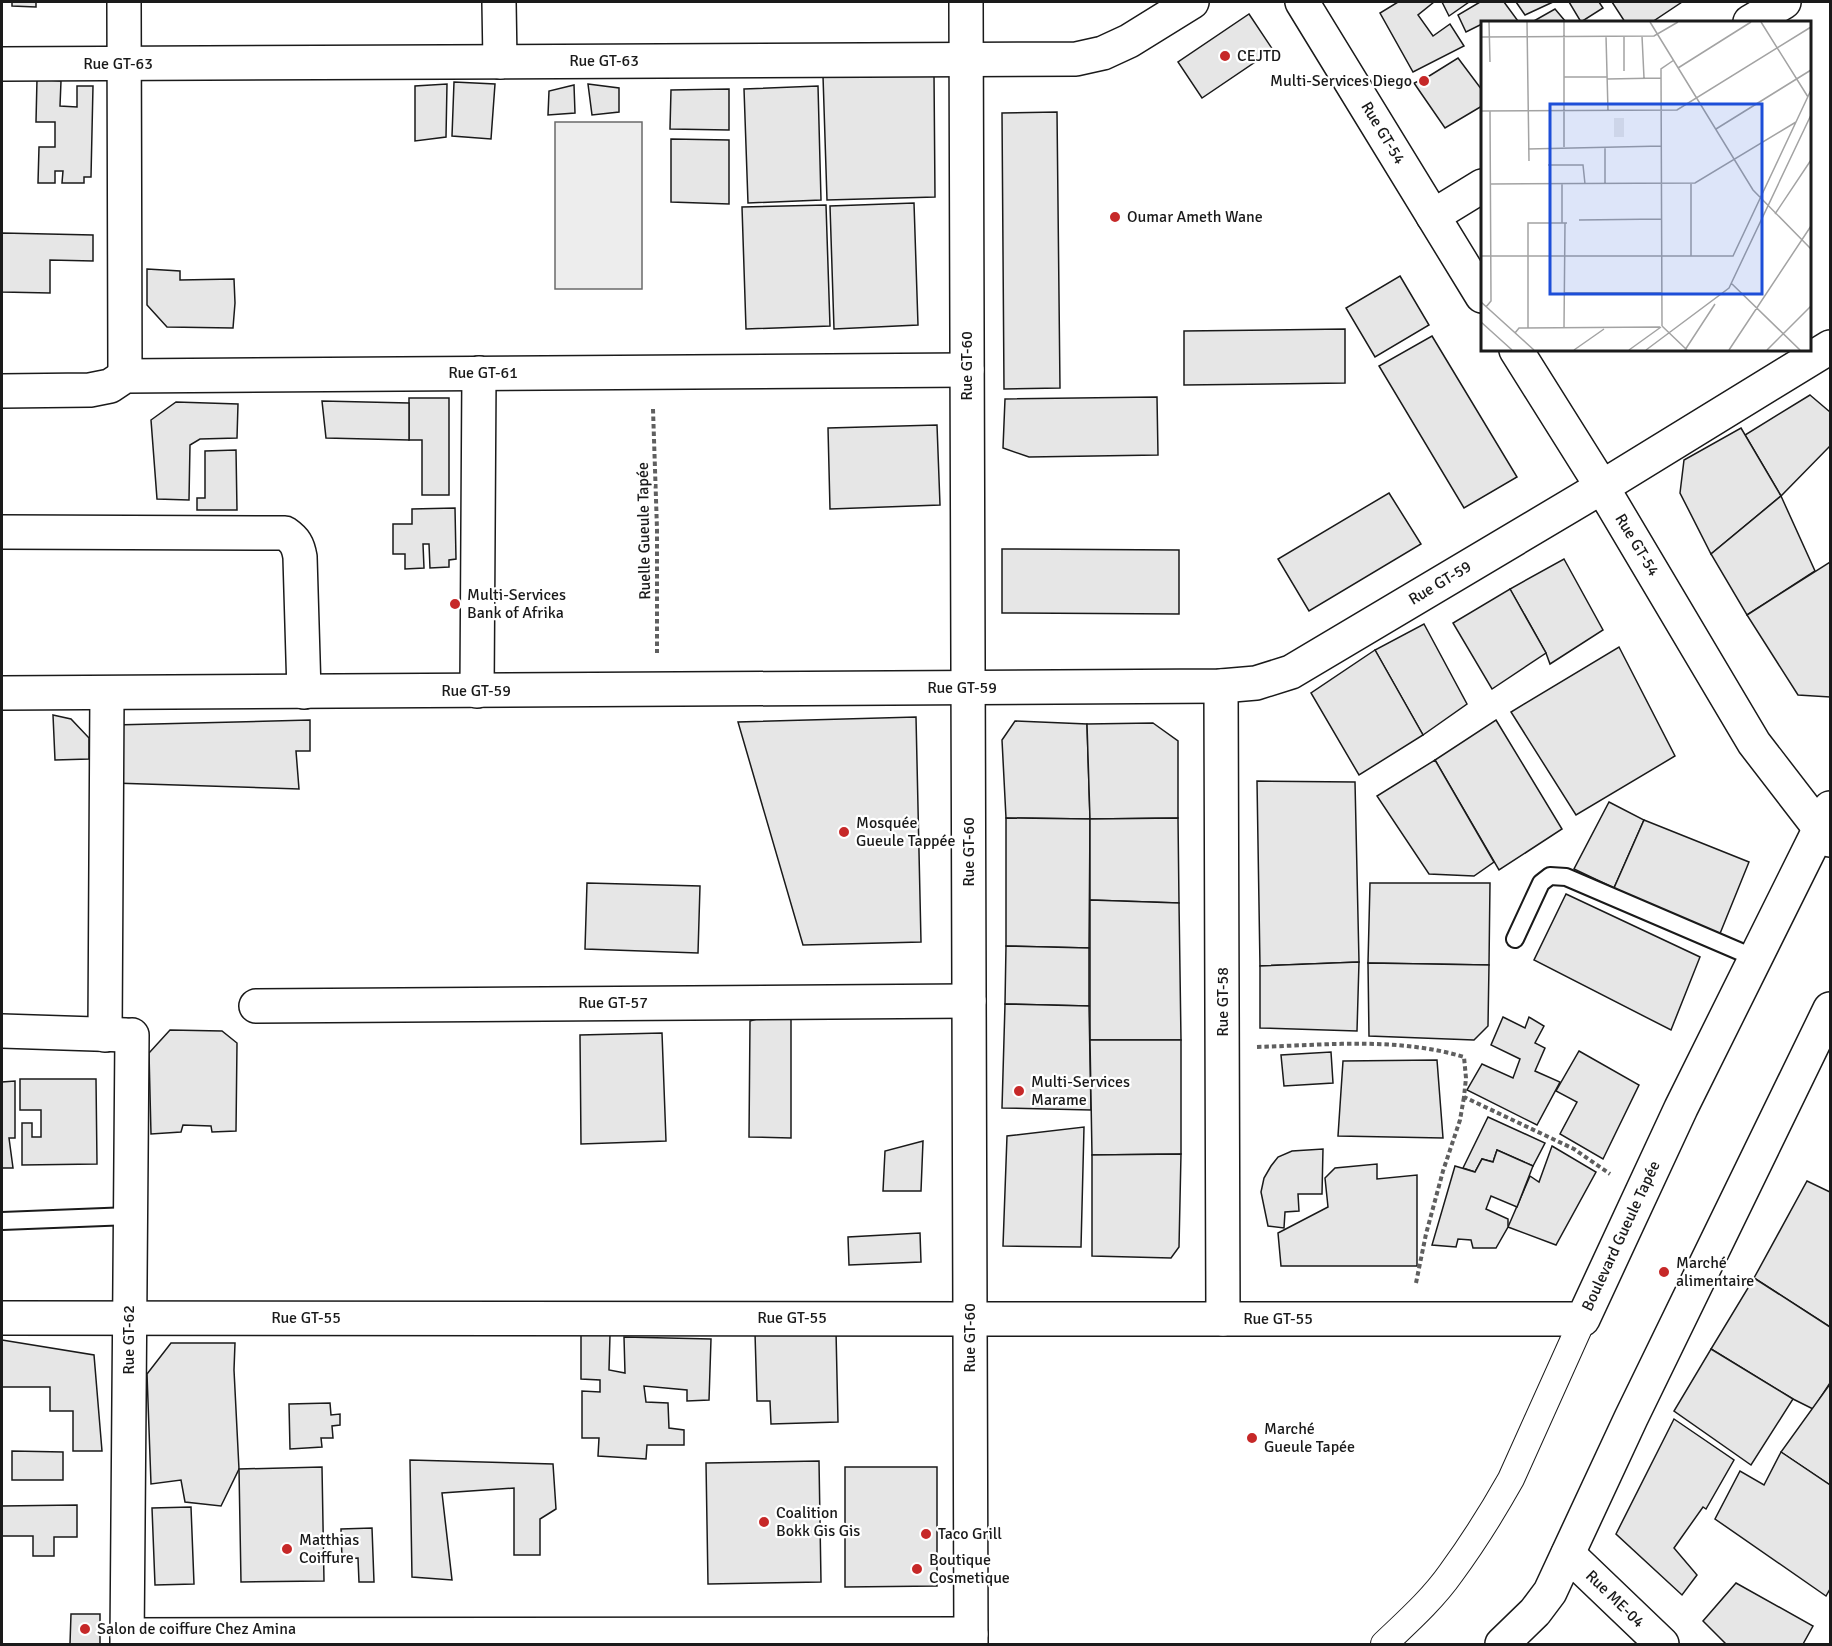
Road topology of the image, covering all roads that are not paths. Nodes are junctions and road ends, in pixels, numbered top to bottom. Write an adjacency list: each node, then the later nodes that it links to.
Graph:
1 (124, 2): 11 (street)
2 (499, 2): 9 (street)
3 (966, 2): 8 (street, Rue GT-60)
4 (1192, 2): 8 (street, Rue GT-63)
5 (1302, 2): 13 (street, Rue GT-54)
6 (1784, 2): 7 (street)
7 (1752, 21)
8 (967, 59): 9 (street, Rue GT-63); 17 (street, Rue GT-60)
9 (500, 62): 11 (street, Rue GT-63)
10 (2, 64): 11 (street, Rue GT-63)
11 (124, 64): 19 (street)
12 (1481, 187): 13 (street)
13 (1433, 216): 14 (street, Rue GT-54)
14 (1481, 294)
15 (1830, 346): 21 (street, Rue GT-59)
16 (1517, 351): 21 (street, Rue GT-54)
17 (968, 370): 18 (street, Rue GT-61); 24 (street, Rue GT-60)
18 (479, 373): 19 (street, Rue GT-61); 25 (street)
19 (125, 376): 20 (street, Rue GT-61)
20 (2, 391)
21 (1602, 487): 23 (street, Rue GT-59); 29 (street, Rue GT-54)
22 (2, 532): 26 (street)
23 (1221, 686): 24 (street, Rue GT-59); 42 (street, Rue GT-58)
24 (969, 688): 25 (street, Rue GT-59); 32 (street, Rue GT-60)
25 (477, 691): 26 (street, Rue GT-59)
26 (304, 692): 28 (street, Rue GT-59)
27 (2, 693): 28 (street, Rue GT-59)
28 (107, 693): 36 (street, Rue GT-62)
29 (1827, 826): 31 (street, Boulevard Gueule Tapée)
30 (1515, 939): 31 (lane)
31 (1755, 958): 43 (street, Boulevard Gueule Tapée)
32 (969, 1000): 33 (street, Rue GT-57); 41 (street, Rue GT-60)
33 (256, 1006)
34 (1830, 1009): 44 (street)
35 (2, 1030): 36 (street)
36 (130, 1035): 37 (street, Rue GT-62)
37 (130, 1216): 38 (lane); 40 (street, Rue GT-62)
38 (2, 1221)
39 (2, 1318): 40 (street, Rue GT-55)
40 (130, 1318): 41 (street, Rue GT-55); 46 (street, Rue GT-62)
41 (970, 1318): 42 (street, Rue GT-55); 45 (street, Rue GT-60)
42 (1223, 1318): 43 (street, Rue GT-55)
43 (1583, 1318): 47 (street, Boulevard Gueule Tapée)
44 (1568, 1554): 48 (street); 49 (street, Rue ME-04)
45 (970, 1639): 46 (street)
46 (127, 1640)
47 (1384, 1644)
48 (1502, 1644)
49 (1662, 1644)

